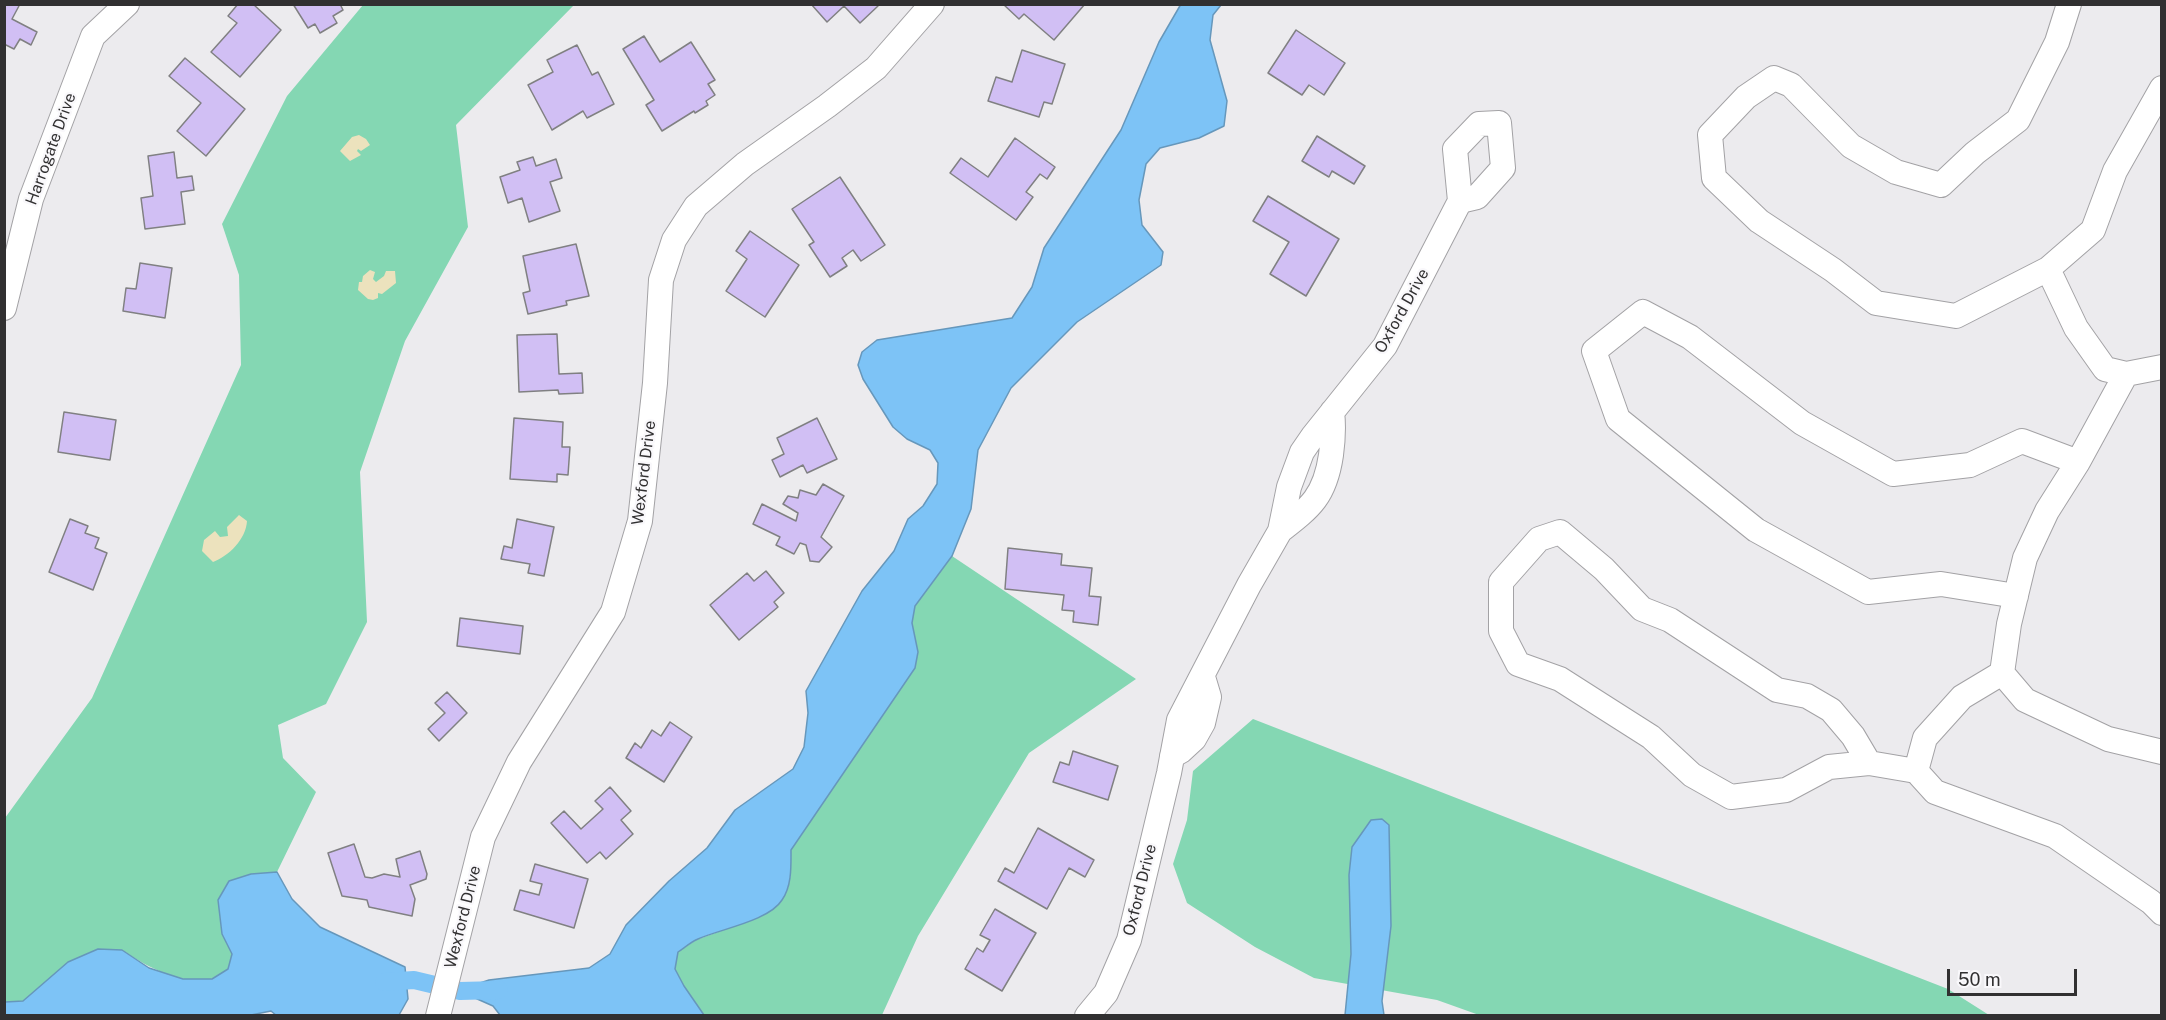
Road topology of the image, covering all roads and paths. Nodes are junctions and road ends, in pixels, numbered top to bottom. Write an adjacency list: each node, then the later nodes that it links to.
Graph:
1 (126, 4): 7 (street, Harrogate Drive)
2 (932, 4): 19 (street, Wexford Drive)
3 (2068, 4): 6 (street)
4 (2162, 88): 6 (street)
5 (1460, 201): 10 (street, Oxford Drive)
6 (2048, 269): 9 (street)
7 (4, 308)
8 (2162, 367): 9 (street)
9 (2126, 374): 11 (street)
10 (1332, 412): 12 (street, Oxford Drive); 12 (street, Oxford Drive)
11 (2078, 462): 13 (street); 13 (street)
12 (1280, 531): 20 (street, Oxford Drive)
13 (2016, 596): 14 (street)
14 (2002, 673): 15 (street); 17 (street)
15 (2162, 752)
16 (1869, 763): 16 (street); 17 (street)
17 (1916, 771): 18 (street)
18 (2162, 913)
19 (438, 1016)
20 (1087, 1016)

